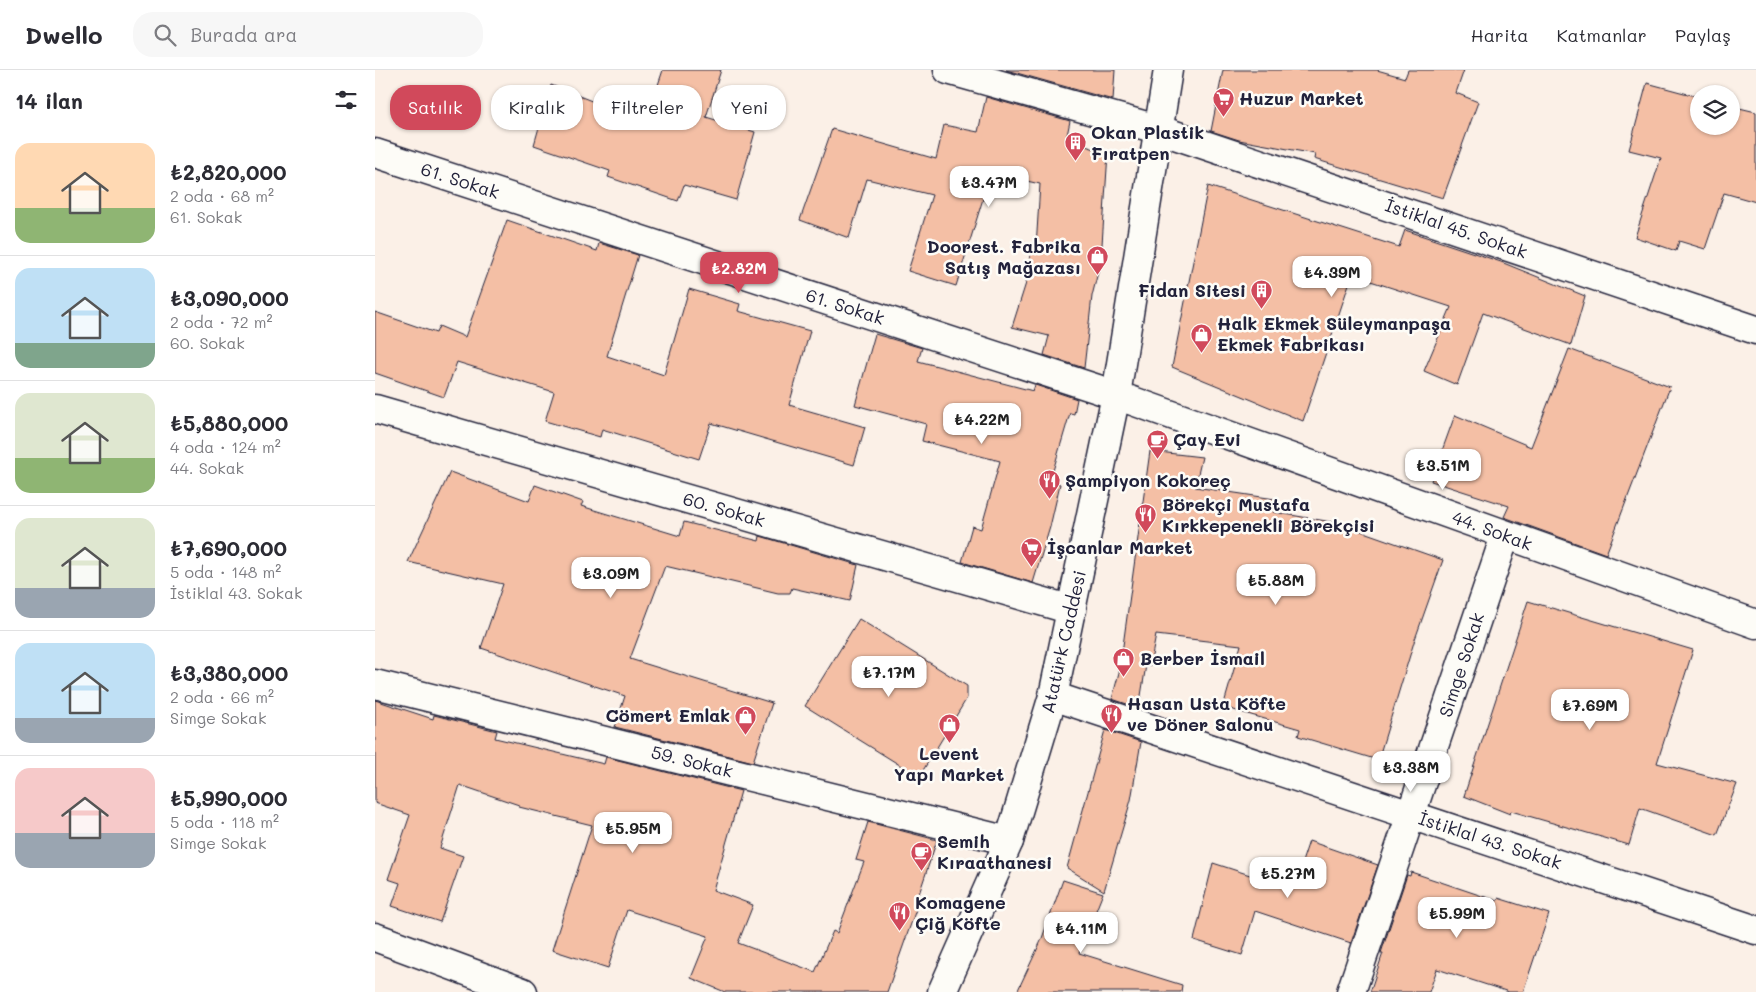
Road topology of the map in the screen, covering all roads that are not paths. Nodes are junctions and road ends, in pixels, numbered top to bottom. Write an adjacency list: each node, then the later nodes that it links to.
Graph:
1 (948, 70): 3 (street, İstiklal 45. Sokak)
2 (1168, 70): 3 (street, Atatürk Caddesi)
3 (1157, 129): 5 (street, İstiklal 45. Sokak); 6 (street, Atatürk Caddesi)
4 (375, 153): 6 (street, 61. Sokak)
5 (1756, 330)
6 (1116, 395): 8 (street, 44. Sokak); 9 (street, Atatürk Caddesi)
7 (375, 409): 9 (street, 60. Sokak)
8 (1505, 536): 10 (street, 44. Sokak); 13 (street, Simge Sokak)
9 (1072, 610): 12 (street, Atatürk Caddesi)
10 (1756, 624)
11 (375, 684): 14 (street, 59. Sokak)
12 (1053, 696): 13 (street, İstiklal 43. Sokak); 14 (street, Atatürk Caddesi)
13 (1412, 815): 15 (street, İstiklal 43. Sokak); 19 (street, Simge Sokak)
14 (1009, 841): 18 (street, Atatürk Caddesi)
15 (1756, 930)
16 (375, 937): 17 (street)
17 (523, 992)
18 (942, 992)
19 (1351, 992)

